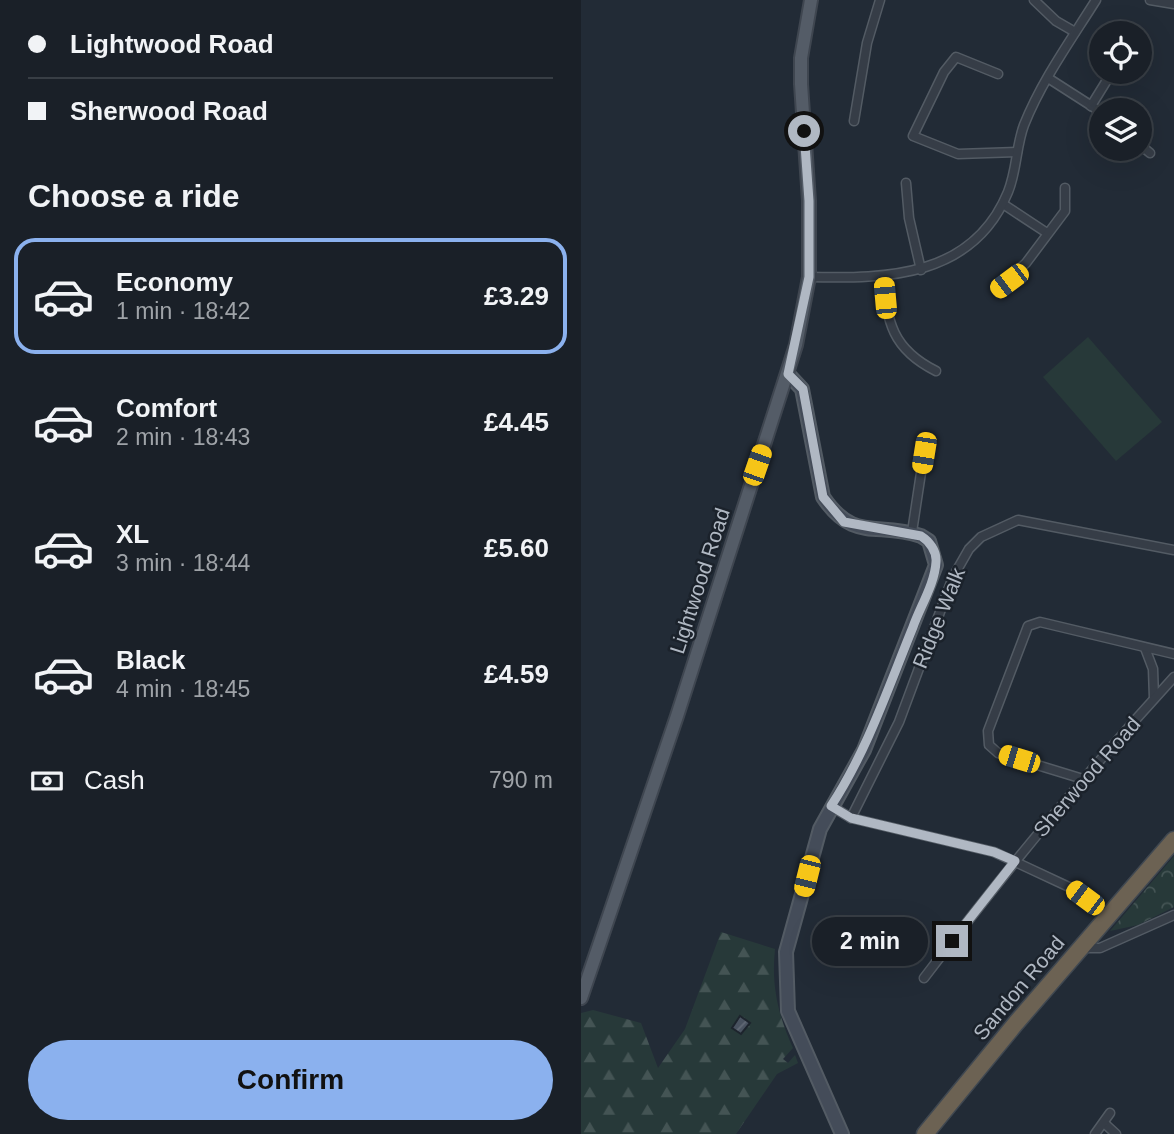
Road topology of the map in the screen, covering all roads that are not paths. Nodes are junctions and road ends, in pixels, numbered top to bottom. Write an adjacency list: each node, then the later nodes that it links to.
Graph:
1 (811, 0): 18 (main road, Lightwood Road)
2 (880, 0): 11 (street)
3 (1034, 0): 7 (street)
4 (1096, 0): 7 (street)
5 (1150, 0): 6 (street)
6 (1174, 4)
7 (1075, 32): 9 (street)
8 (998, 74): 12 (street)
9 (1048, 78): 10 (street); 12 (street)
10 (1089, 105)
11 (854, 121)
12 (1017, 152): 15 (street)
13 (905, 183): 17 (street)
14 (1065, 188): 16 (street)
15 (1003, 204): 16 (street); 17 (street)
16 (1047, 233): 20 (street)
17 (921, 271): 19 (street)
18 (809, 277): 19 (street); 22 (main road, Lightwood Road)
19 (883, 277): 21 (street)
20 (997, 290)
21 (936, 371)
22 (788, 374): 24 (street); 39 (main road, Lightwood Road)
23 (924, 453): 24 (street)
24 (912, 533): 31 (street)
25 (1174, 550): 32 (street, Ridge Walk)
26 (1145, 648): 27 (street); 29 (street); 30 (street)
27 (1174, 654)
28 (1174, 677): 29 (street, Sherwood Road)
29 (1154, 698): 30 (street, Sherwood Road)
30 (1083, 779): 34 (street, Sherwood Road)
31 (831, 806): 32 (street); 42 (street)
32 (851, 818): 34 (street)
33 (1174, 840): 35 (highway, Sandon Road)
34 (1015, 861): 35 (street); 38 (street, Sherwood Road)
35 (1108, 915): 37 (highway, Sandon Road)
36 (1174, 915): 37 (street)
37 (1080, 948): 43 (highway, Sandon Road)
38 (924, 978)
39 (581, 998)
40 (1110, 1113): 41 (street)
41 (1104, 1123): 44 (street); 45 (street)
42 (842, 1134)
43 (925, 1134)
44 (1095, 1134)
45 (1116, 1134)

